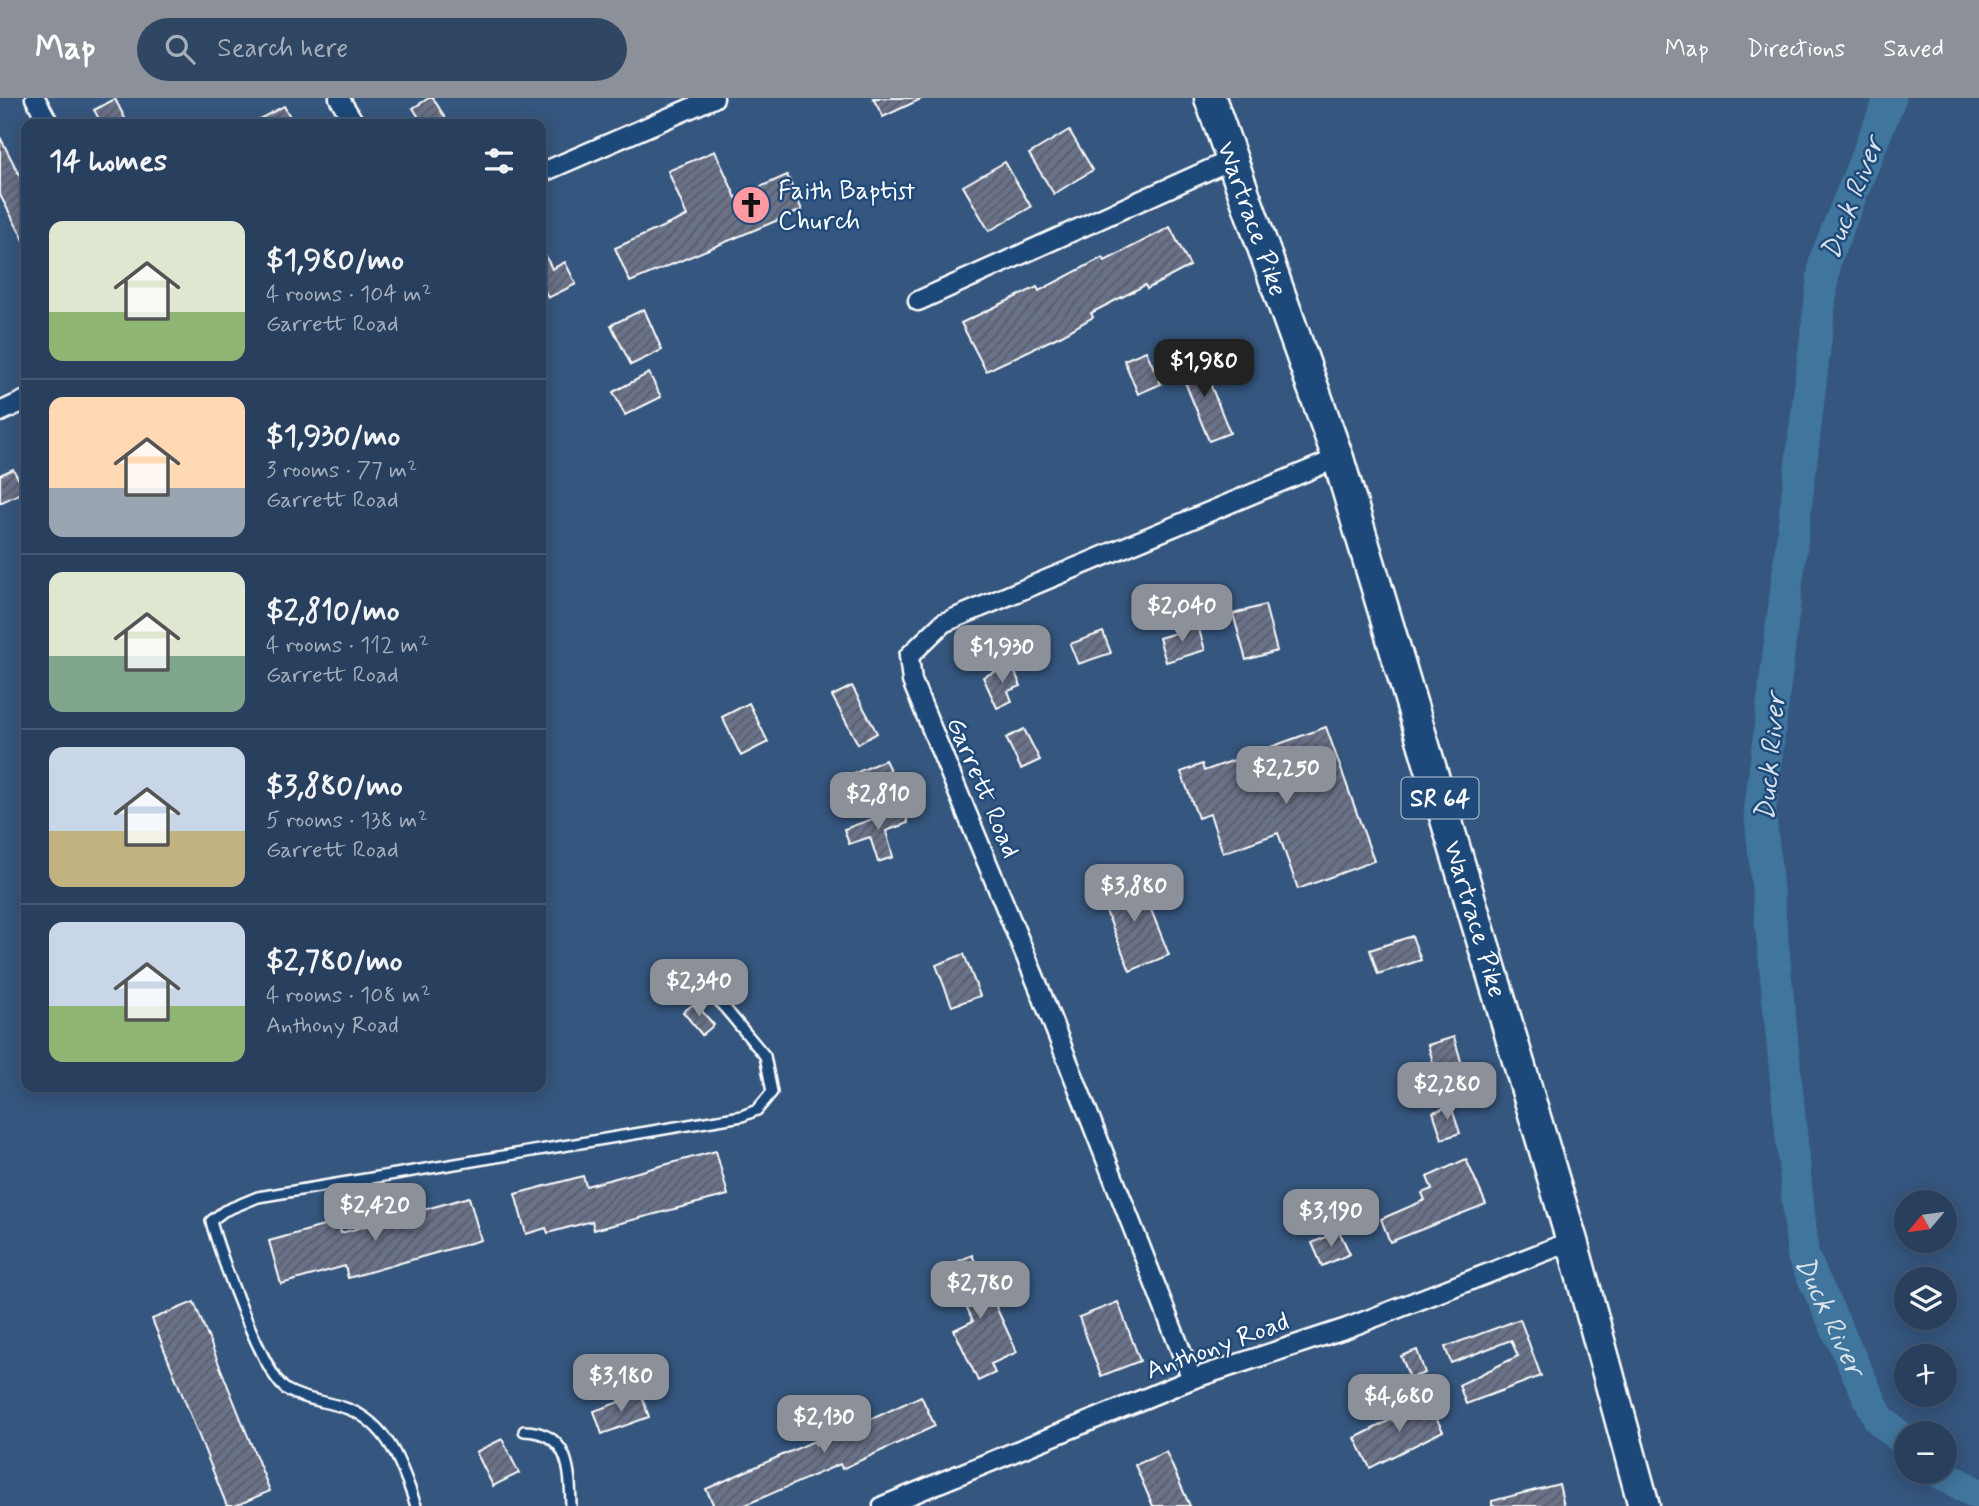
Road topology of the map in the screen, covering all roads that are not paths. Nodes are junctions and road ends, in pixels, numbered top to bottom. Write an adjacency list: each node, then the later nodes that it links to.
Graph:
1 (35, 98): 6 (street)
2 (339, 98): 7 (street)
3 (714, 98): 5 (street)
4 (1210, 98): 8 (main road, Wartrace Pike / SR 64)
5 (677, 106): 9 (street)
6 (46, 119)
7 (352, 119)
8 (1233, 159): 10 (street); 13 (main road, Wartrace Pike / SR 64)
9 (546, 171)
10 (918, 300)
11 (21, 402): 12 (street)
12 (0, 412)
13 (1338, 458): 15 (main road, Wartrace Pike / SR 64); 16 (street, Garrett Road)
14 (709, 989): 18 (lane)
15 (1572, 1241): 16 (street, Anthony Road); 21 (main road, Wartrace Pike / SR 64)
16 (1192, 1380): 20 (street, Anthony Road)
17 (524, 1431): 19 (lane)
18 (416, 1506)
19 (571, 1506)
20 (883, 1506)
21 (1644, 1506)

